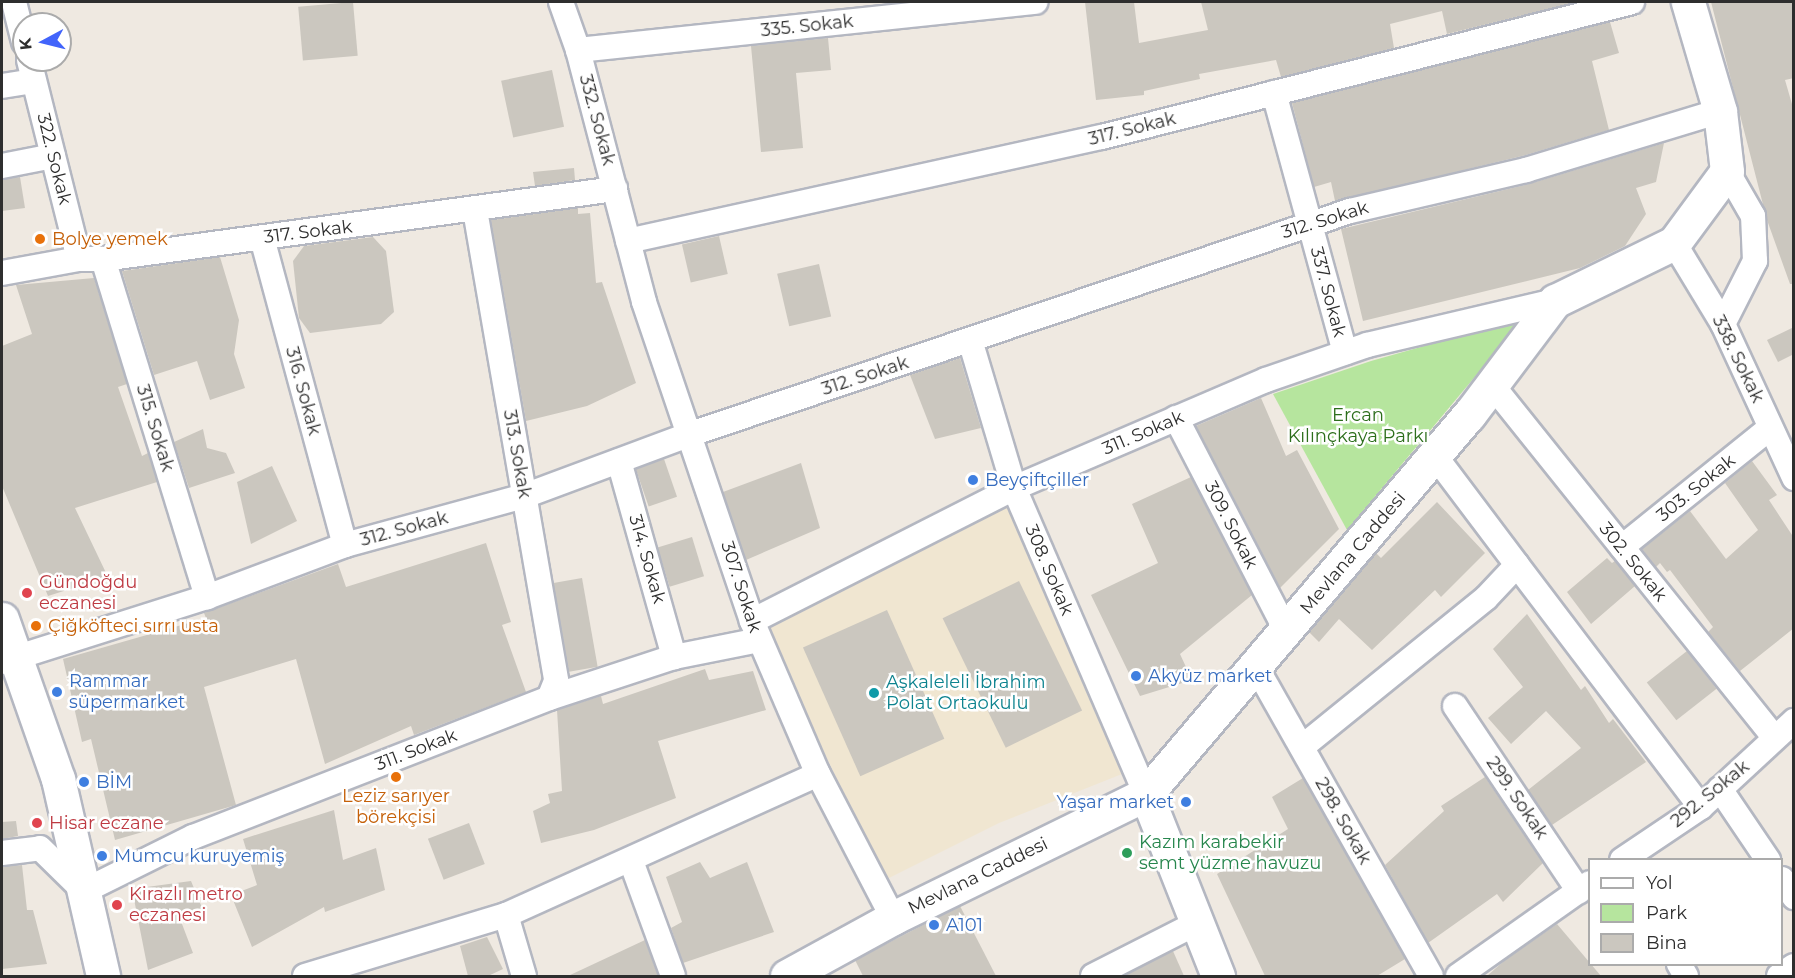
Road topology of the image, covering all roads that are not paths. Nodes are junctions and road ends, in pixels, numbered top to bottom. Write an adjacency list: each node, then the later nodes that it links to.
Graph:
1 (561, 2): 5 (street, 332. Sokak)
2 (1035, 2): 5 (street, 335. Sokak)
3 (1632, 2): 9 (street, 317. Sokak)
4 (1688, 2): 10 (street)
5 (578, 50): 14 (street, 332. Sokak)
6 (29, 72): 8 (street)
7 (31, 72): 11 (street, 322. Sokak)
8 (2, 86)
9 (1274, 93): 16 (street, 337. Sokak); 18 (street, 317. Sokak)
10 (1720, 111): 13 (street); 16 (street, 312. Sokak)
11 (53, 156): 12 (street); 20 (street, 322. Sokak)
12 (2, 166)
13 (1727, 171): 19 (street, Mevlana Caddesi); 23 (street)
14 (615, 189): 15 (street, 317. Sokak); 18 (street, 332. Sokak)
15 (475, 210): 17 (street, 317. Sokak); 34 (street, 313. Sokak)
16 (1310, 224): 24 (street, 312. Sokak); 25 (street, 337. Sokak)
17 (262, 238): 20 (street, 317. Sokak); 35 (street, 316. Sokak)
18 (628, 241): 29 (street, 307. Sokak)
19 (1674, 243): 22 (street, Mevlana Caddesi); 23 (street, 338. Sokak)
20 (91, 259): 21 (street, 317. Sokak); 38 (street, 315. Sokak)
21 (2, 273)
22 (1555, 301): 25 (street, 311. Sokak); 26 (street, Mevlana Caddesi)
23 (1723, 324): 28 (street, 338. Sokak)
24 (970, 340): 29 (street, 312. Sokak); 33 (street, 308. Sokak)
25 (1345, 352): 27 (street, 311. Sokak)
26 (1492, 385): 30 (street, Mevlana Caddesi); 36 (street, 302. Sokak)
27 (1176, 418): 33 (street, 311. Sokak); 41 (street, 309. Sokak)
28 (1770, 428): 32 (street, 338. Sokak); 36 (street, 303. Sokak)
29 (691, 434): 31 (street, 312. Sokak); 40 (street, 307. Sokak)
30 (1435, 456): 37 (street); 41 (street, Mevlana Caddesi)
31 (619, 460): 34 (street, 312. Sokak); 42 (street, 314. Sokak)
32 (1794, 478)
33 (1014, 488): 40 (street, 311. Sokak); 52 (street, 308. Sokak)
34 (524, 496): 35 (street, 312. Sokak); 45 (street, 313. Sokak)
35 (345, 545): 38 (street, 312. Sokak)
36 (1622, 547): 48 (street, 302. Sokak)
37 (1517, 565): 49 (street); 53 (street)
38 (207, 597): 43 (street, 312. Sokak)
39 (2, 619): 43 (street)
40 (755, 631): 42 (street, 311. Sokak); 50 (street, 307. Sokak)
41 (1287, 632): 44 (street, Mevlana Caddesi)
42 (674, 657): 45 (street, 311. Sokak)
43 (9, 661): 60 (street)
44 (1255, 665): 49 (street, 298. Sokak); 52 (street, Mevlana Caddesi)
45 (549, 698): 60 (street, 311. Sokak)
46 (1455, 706): 59 (street, 299. Sokak)
47 (1794, 721): 48 (street, 292. Sokak)
48 (1775, 738): 51 (street, 292. Sokak)
49 (1302, 747): 74 (street, 298. Sokak)
50 (818, 774): 57 (street); 63 (street, 307. Sokak)
51 (1720, 789): 53 (street, 292. Sokak); 56 (street)
52 (1146, 794): 63 (street, Mevlana Caddesi); 64 (street)
53 (1701, 807): 55 (street, 292. Sokak)
54 (2, 853): 60 (street)
55 (1625, 858)
56 (1767, 858)
57 (631, 861): 62 (street); 71 (street)
58 (1783, 880): 61 (street)
59 (1584, 887): 75 (street)
60 (84, 891): 68 (street)
61 (1794, 897)
62 (506, 915): 66 (street); 70 (street)
63 (893, 918): 67 (street, Mevlana Caddesi)
64 (1197, 923): 72 (street); 73 (street)
65 (1794, 966): 76 (street)
66 (368, 967): 69 (street)
67 (808, 972)
68 (103, 976)
69 (305, 976)
70 (524, 976)
71 (673, 976)
72 (1093, 976)
73 (1218, 976)
74 (1431, 976)
75 (1458, 976)
76 (1779, 976)

